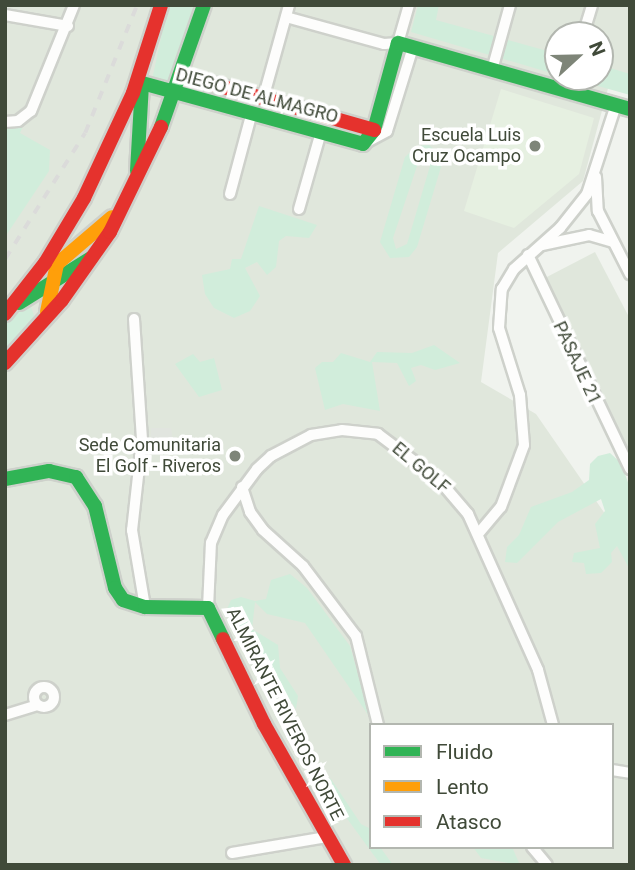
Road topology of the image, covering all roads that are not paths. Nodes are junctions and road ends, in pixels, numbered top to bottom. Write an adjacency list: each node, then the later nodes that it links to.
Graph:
1 (74, 5): 9 (street)
2 (161, 5): 11 (street)
3 (204, 5): 13 (street)
4 (289, 5): 8 (street)
5 (409, 5): 10 (street)
6 (510, 5): 12 (street)
7 (5, 15): 9 (street)
8 (286, 17): 10 (street); 18 (street)
9 (68, 26): 21 (street)
10 (405, 45): 12 (street); 22 (street); 24 (street)
11 (145, 61): 15 (street); 38 (street)
12 (492, 70): 14 (street)
13 (181, 75): 17 (street); 18 (street, DIEGO DE ALMAGRO)
14 (544, 79)
15 (142, 83): 17 (street, DIEGO DE ALMAGRO); 26 (street)
16 (585, 91): 19 (street)
17 (174, 94): 20 (street, DIEGO DE ALMAGRO); 26 (street)
18 (263, 99): 22 (street, DIEGO DE ALMAGRO)
19 (623, 107): 25 (street)
20 (251, 112): 23 (street, DIEGO DE ALMAGRO); 27 (street)
21 (5, 122)
22 (374, 130): 24 (street)
23 (321, 132): 24 (street, DIEGO DE ALMAGRO); 29 (street)
24 (363, 144)
25 (596, 172): 30 (street); 31 (street)
26 (135, 181): 28 (street)
27 (230, 194)
28 (123, 204): 32 (street); 36 (street)
29 (299, 209)
30 (613, 242): 31 (street); 34 (street)
31 (538, 246): 33 (street)
32 (99, 250): 36 (street); 40 (street)
33 (528, 255): 42 (street, PASAJE 21); 46 (street)
34 (626, 258): 35 (street)
35 (630, 274)
36 (53, 281): 37 (street); 40 (street)
37 (22, 301): 38 (street); 40 (street)
38 (6, 313)
39 (134, 319): 47 (street)
40 (43, 320): 41 (street)
41 (5, 363)
42 (627, 456): 43 (street, PASAJE 21)
43 (630, 469)
44 (5, 479): 47 (street)
45 (242, 487): 46 (street, EL GOLF); 48 (street, EL GOLF); 51 (street)
46 (478, 534): 52 (street, EL GOLF)
47 (145, 607): 48 (street)
48 (208, 608): 53 (street, ALMIRANTE RIVEROS NORTE)
49 (37, 705): 50 (street)
50 (5, 715)
51 (378, 723)
52 (552, 723)
53 (327, 837): 55 (street, ALMIRANTE RIVEROS NORTE); 56 (street, ALMIRANTE RIVEROS NORTE)
54 (534, 849): 57 (street)
55 (232, 853)
56 (344, 865)
57 (547, 865)

